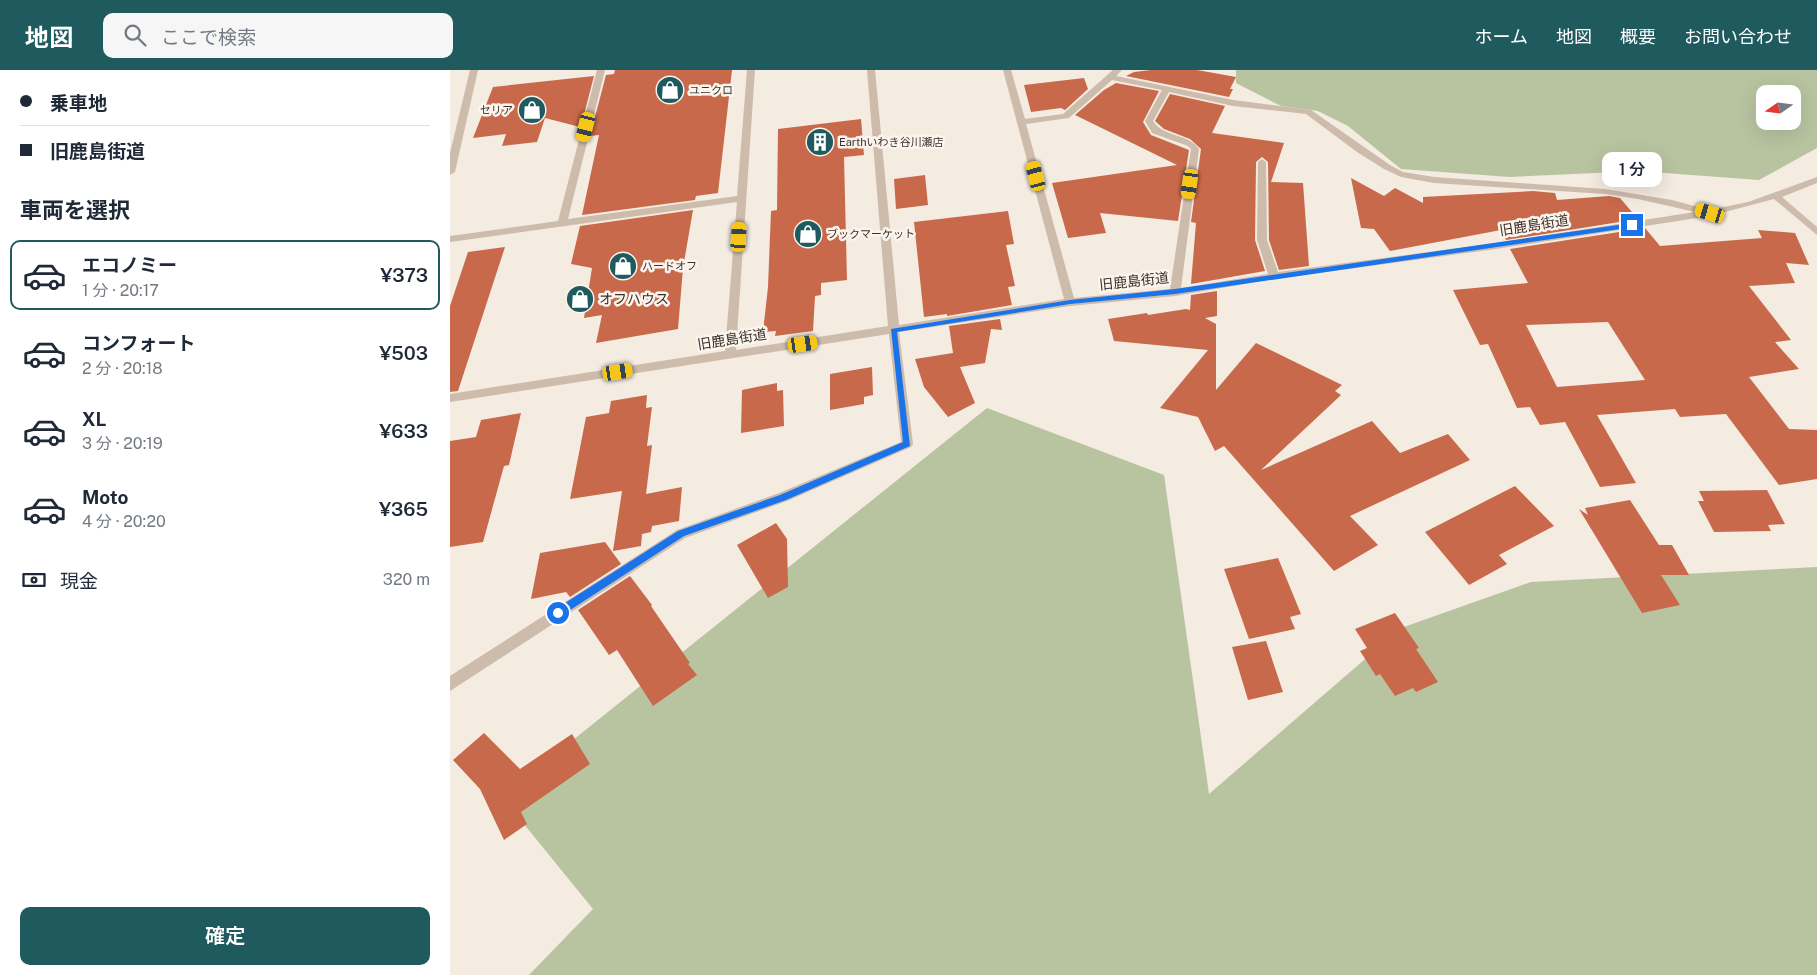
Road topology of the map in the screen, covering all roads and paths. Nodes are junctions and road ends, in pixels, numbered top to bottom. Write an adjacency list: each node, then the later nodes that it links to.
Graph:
1 (474, 70): 11 (street)
2 (601, 70): 16 (street)
3 (751, 70): 14 (street)
4 (871, 70): 22 (street)
5 (1007, 70): 9 (street)
6 (1118, 70): 7 (street)
7 (1111, 77): 8 (street); 9 (street)
8 (1166, 90): 15 (street); 20 (street)
9 (1022, 122): 21 (street)
10 (1262, 162): 19 (street)
11 (450, 172)
12 (1817, 180): 13 (street, 旧鹿島街道)
13 (1776, 196): 15 (street, 旧鹿島街道); 17 (street)
14 (741, 198): 16 (street); 23 (street)
15 (1710, 213): 19 (street, 旧鹿島街道)
16 (562, 223): 18 (street)
17 (1817, 232)
18 (450, 239)
19 (1274, 276): 20 (street, 旧鹿島街道)
20 (1175, 292): 21 (street, 旧鹿島街道)
21 (1070, 302): 22 (street, 旧鹿島街道)
22 (894, 330): 23 (street, 旧鹿島街道); 25 (street)
23 (730, 354): 24 (street, 旧鹿島街道)
24 (450, 398)
25 (450, 684)

